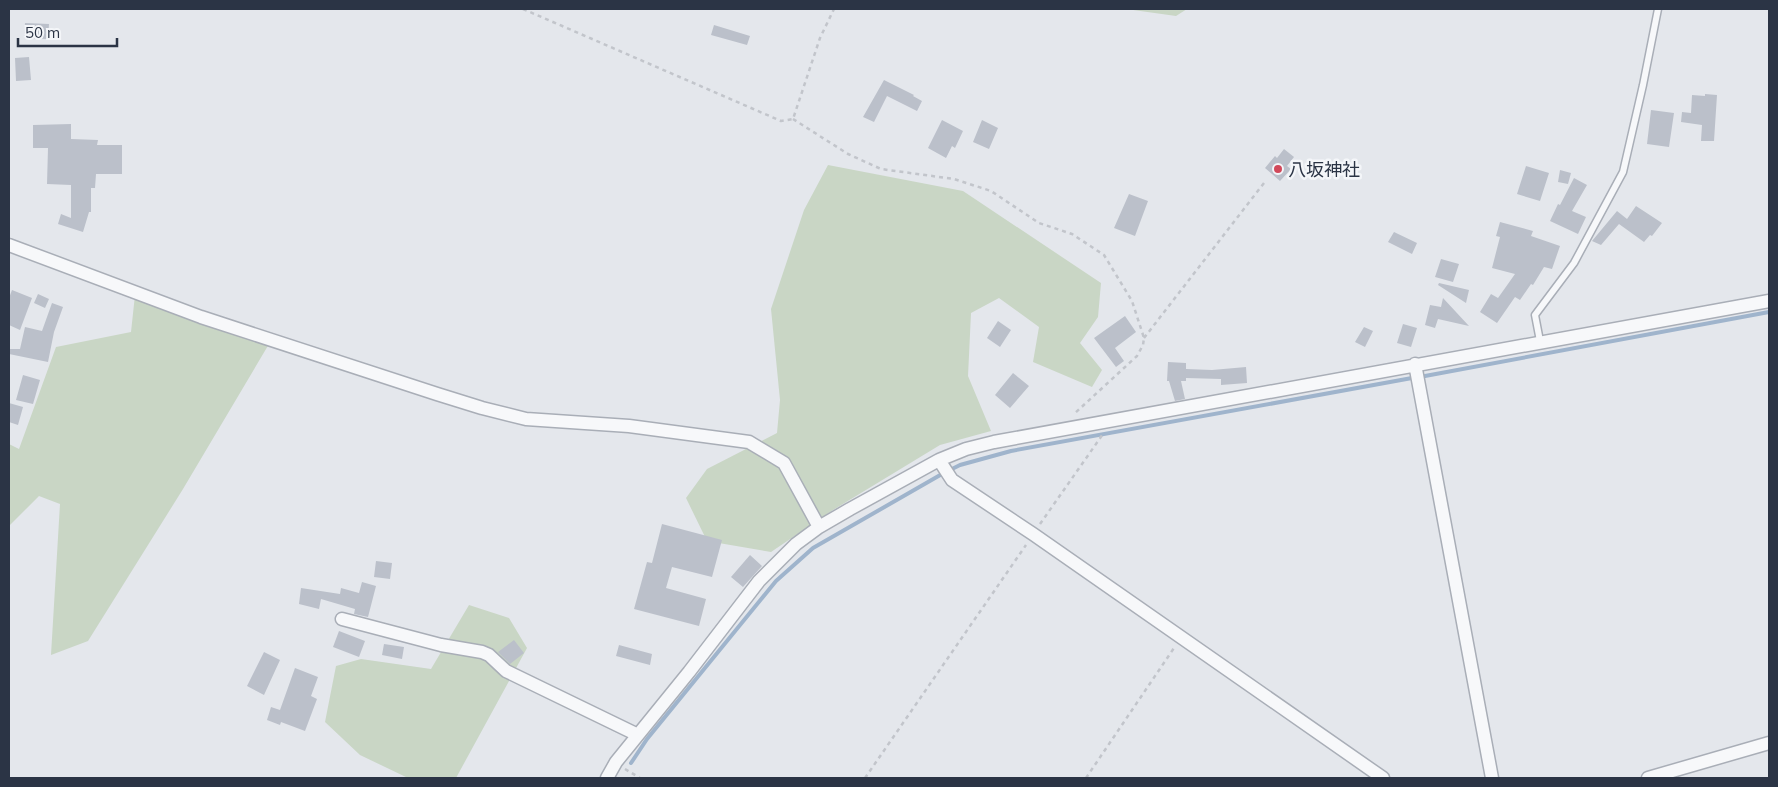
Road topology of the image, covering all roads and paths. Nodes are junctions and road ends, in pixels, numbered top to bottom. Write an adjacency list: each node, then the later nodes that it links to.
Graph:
1 (523, 9): 4 (path)
2 (834, 9): 4 (path)
3 (1658, 9): 9 (lane)
4 (793, 119): 8 (path)
5 (1264, 183): 8 (path)
6 (9, 245): 14 (street)
7 (1769, 301): 9 (street)
8 (1144, 338): 11 (path)
9 (1540, 341): 10 (street)
10 (1415, 364): 11 (street); 26 (street)
11 (1056, 430): 13 (street)
12 (1100, 439): 15 (path)
13 (940, 463): 14 (street); 15 (street)
14 (819, 528): 18 (street)
15 (1033, 534): 17 (street); 23 (path)
16 (342, 619): 18 (street)
17 (1180, 638): 24 (path); 25 (street)
18 (638, 735): 20 (street)
19 (1769, 743): 27 (street)
20 (616, 762): 21 (street); 22 (path)
21 (608, 778)
22 (640, 778)
23 (865, 778)
24 (1086, 778)
25 (1383, 778)
26 (1492, 778)
27 (1648, 778)

